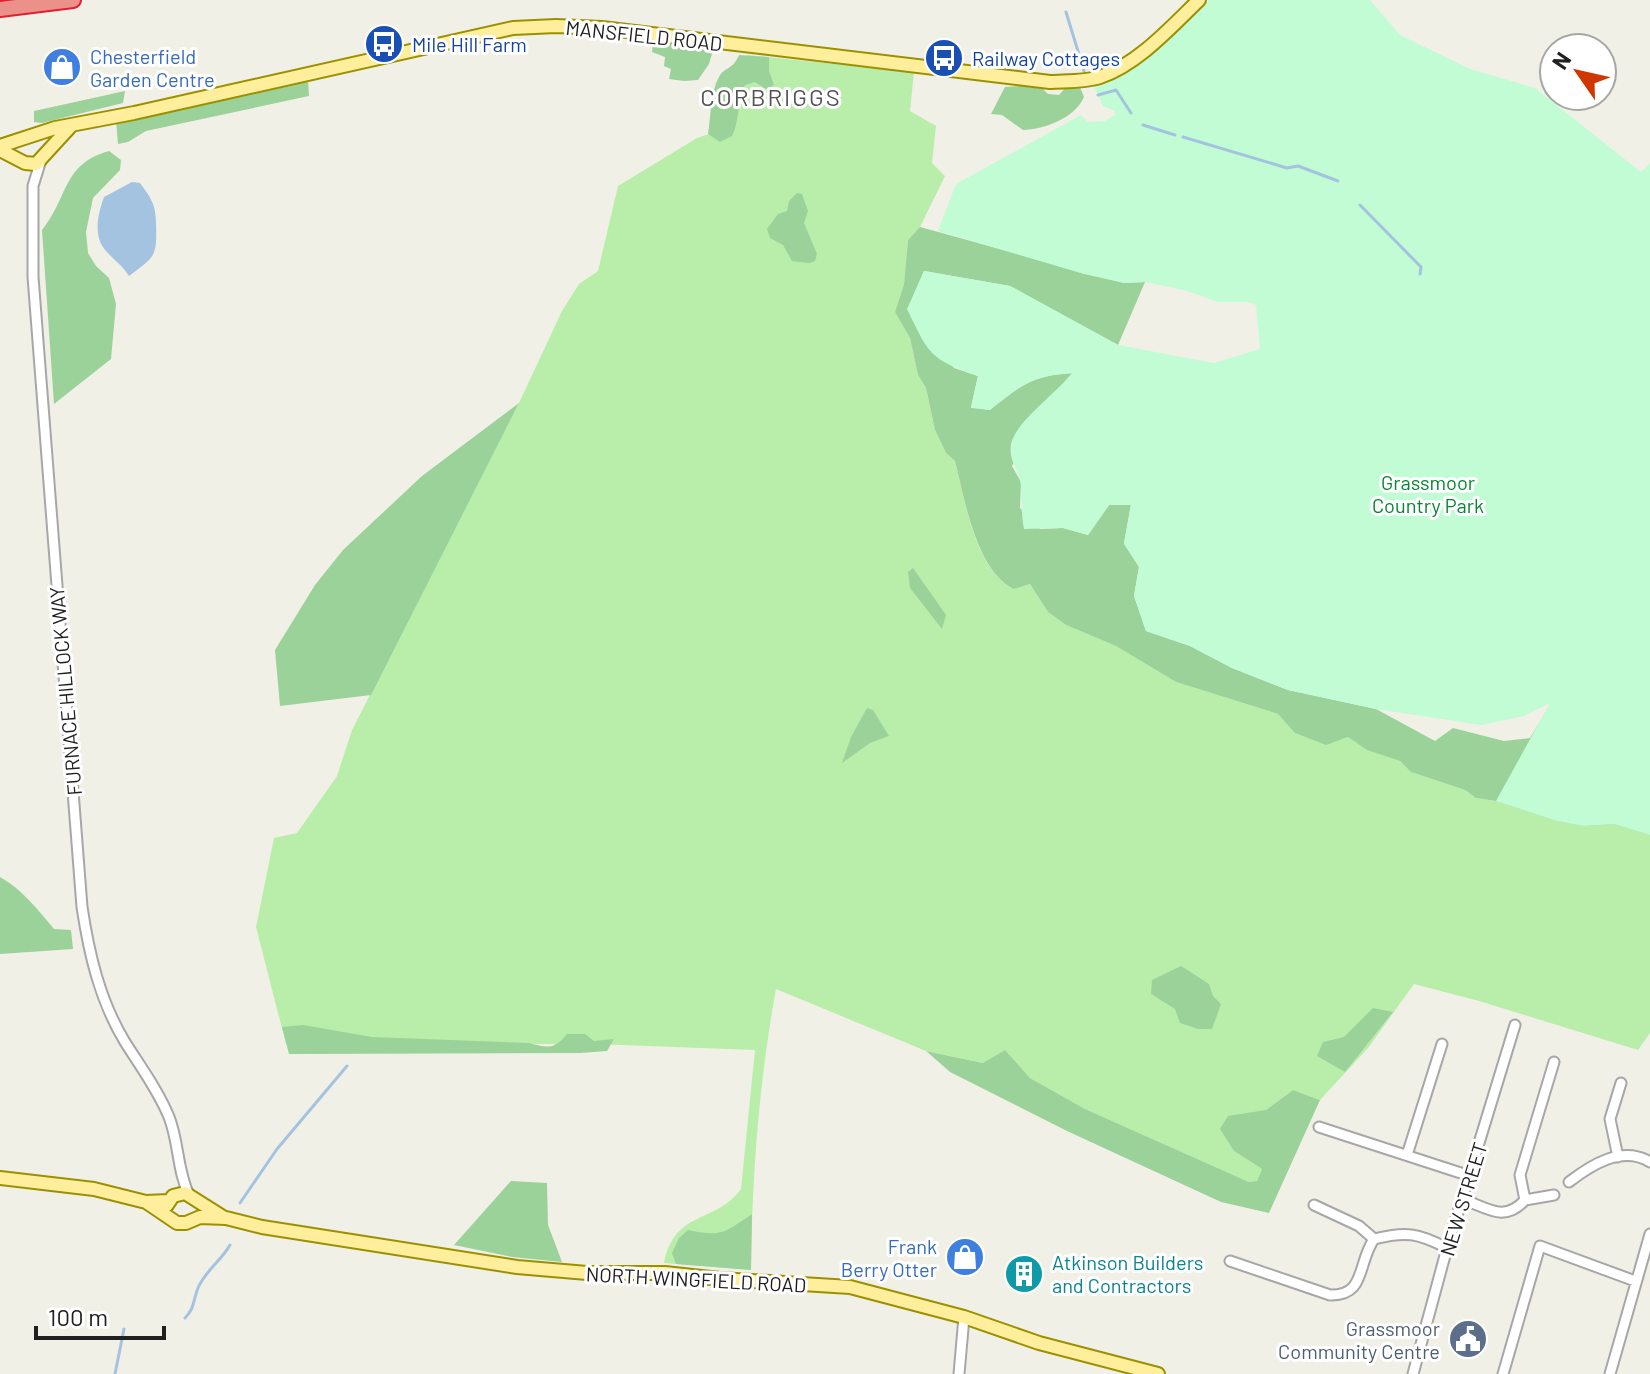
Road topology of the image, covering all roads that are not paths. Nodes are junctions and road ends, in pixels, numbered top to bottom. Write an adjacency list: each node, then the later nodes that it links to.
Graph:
1 (73, 0): 3 (highway)
2 (1199, 0): 4 (main road, MANSFIELD ROAD)
3 (0, 9)
4 (70, 127): 5 (main road, MANSFIELD ROAD); 7 (main road)
5 (28, 137): 6 (main road, MANSFIELD ROAD); 7 (main road); 8 (main road)
6 (0, 148): 8 (main road, MANSFIELD ROAD)
7 (43, 157): 8 (main road); 9 (street, FURNACE HILLOCK WAY)
8 (22, 161): 9 (street, FURNACE HILLOCK WAY)
9 (33, 186): 18 (street, FURNACE HILLOCK WAY)
10 (1515, 1025): 19 (street, NEW STREET)
11 (1442, 1044): 15 (street)
12 (1554, 1062): 26 (street)
13 (1621, 1083): 16 (street)
14 (1319, 1127): 15 (street)
15 (1407, 1155): 19 (street)
16 (1618, 1157): 17 (street); 21 (street)
17 (1650, 1162)
18 (181, 1175): 23 (street); 24 (street, FURNACE HILLOCK WAY)
19 (1470, 1176): 25 (street, NEW STREET)
20 (0, 1178): 27 (main road)
21 (1569, 1182)
22 (1554, 1195): 26 (street)
23 (171, 1198): 24 (main road); 27 (main road); 29 (main road)
24 (192, 1198): 30 (main road); 31 (main road, NORTH WINGFIELD ROAD)
25 (1462, 1199): 26 (street); 34 (street, NEW STREET)
26 (1525, 1200)
27 (146, 1202): 29 (main road)
28 (1314, 1205): 33 (street)
29 (170, 1218): 30 (main road)
30 (194, 1218): 31 (main road, NORTH WINGFIELD ROAD)
31 (226, 1218): 37 (main road, NORTH WINGFIELD ROAD)
32 (1650, 1234): 36 (street)
33 (1374, 1239): 34 (street); 35 (street)
34 (1447, 1248): 40 (street, NEW STREET)
35 (1230, 1261)
36 (1635, 1281): 41 (street); 42 (street)
37 (964, 1317): 38 (street); 39 (main road, NORTH WINGFIELD ROAD)
38 (959, 1374)
39 (1158, 1374)
40 (1413, 1374)
41 (1503, 1374)
42 (1610, 1374)

